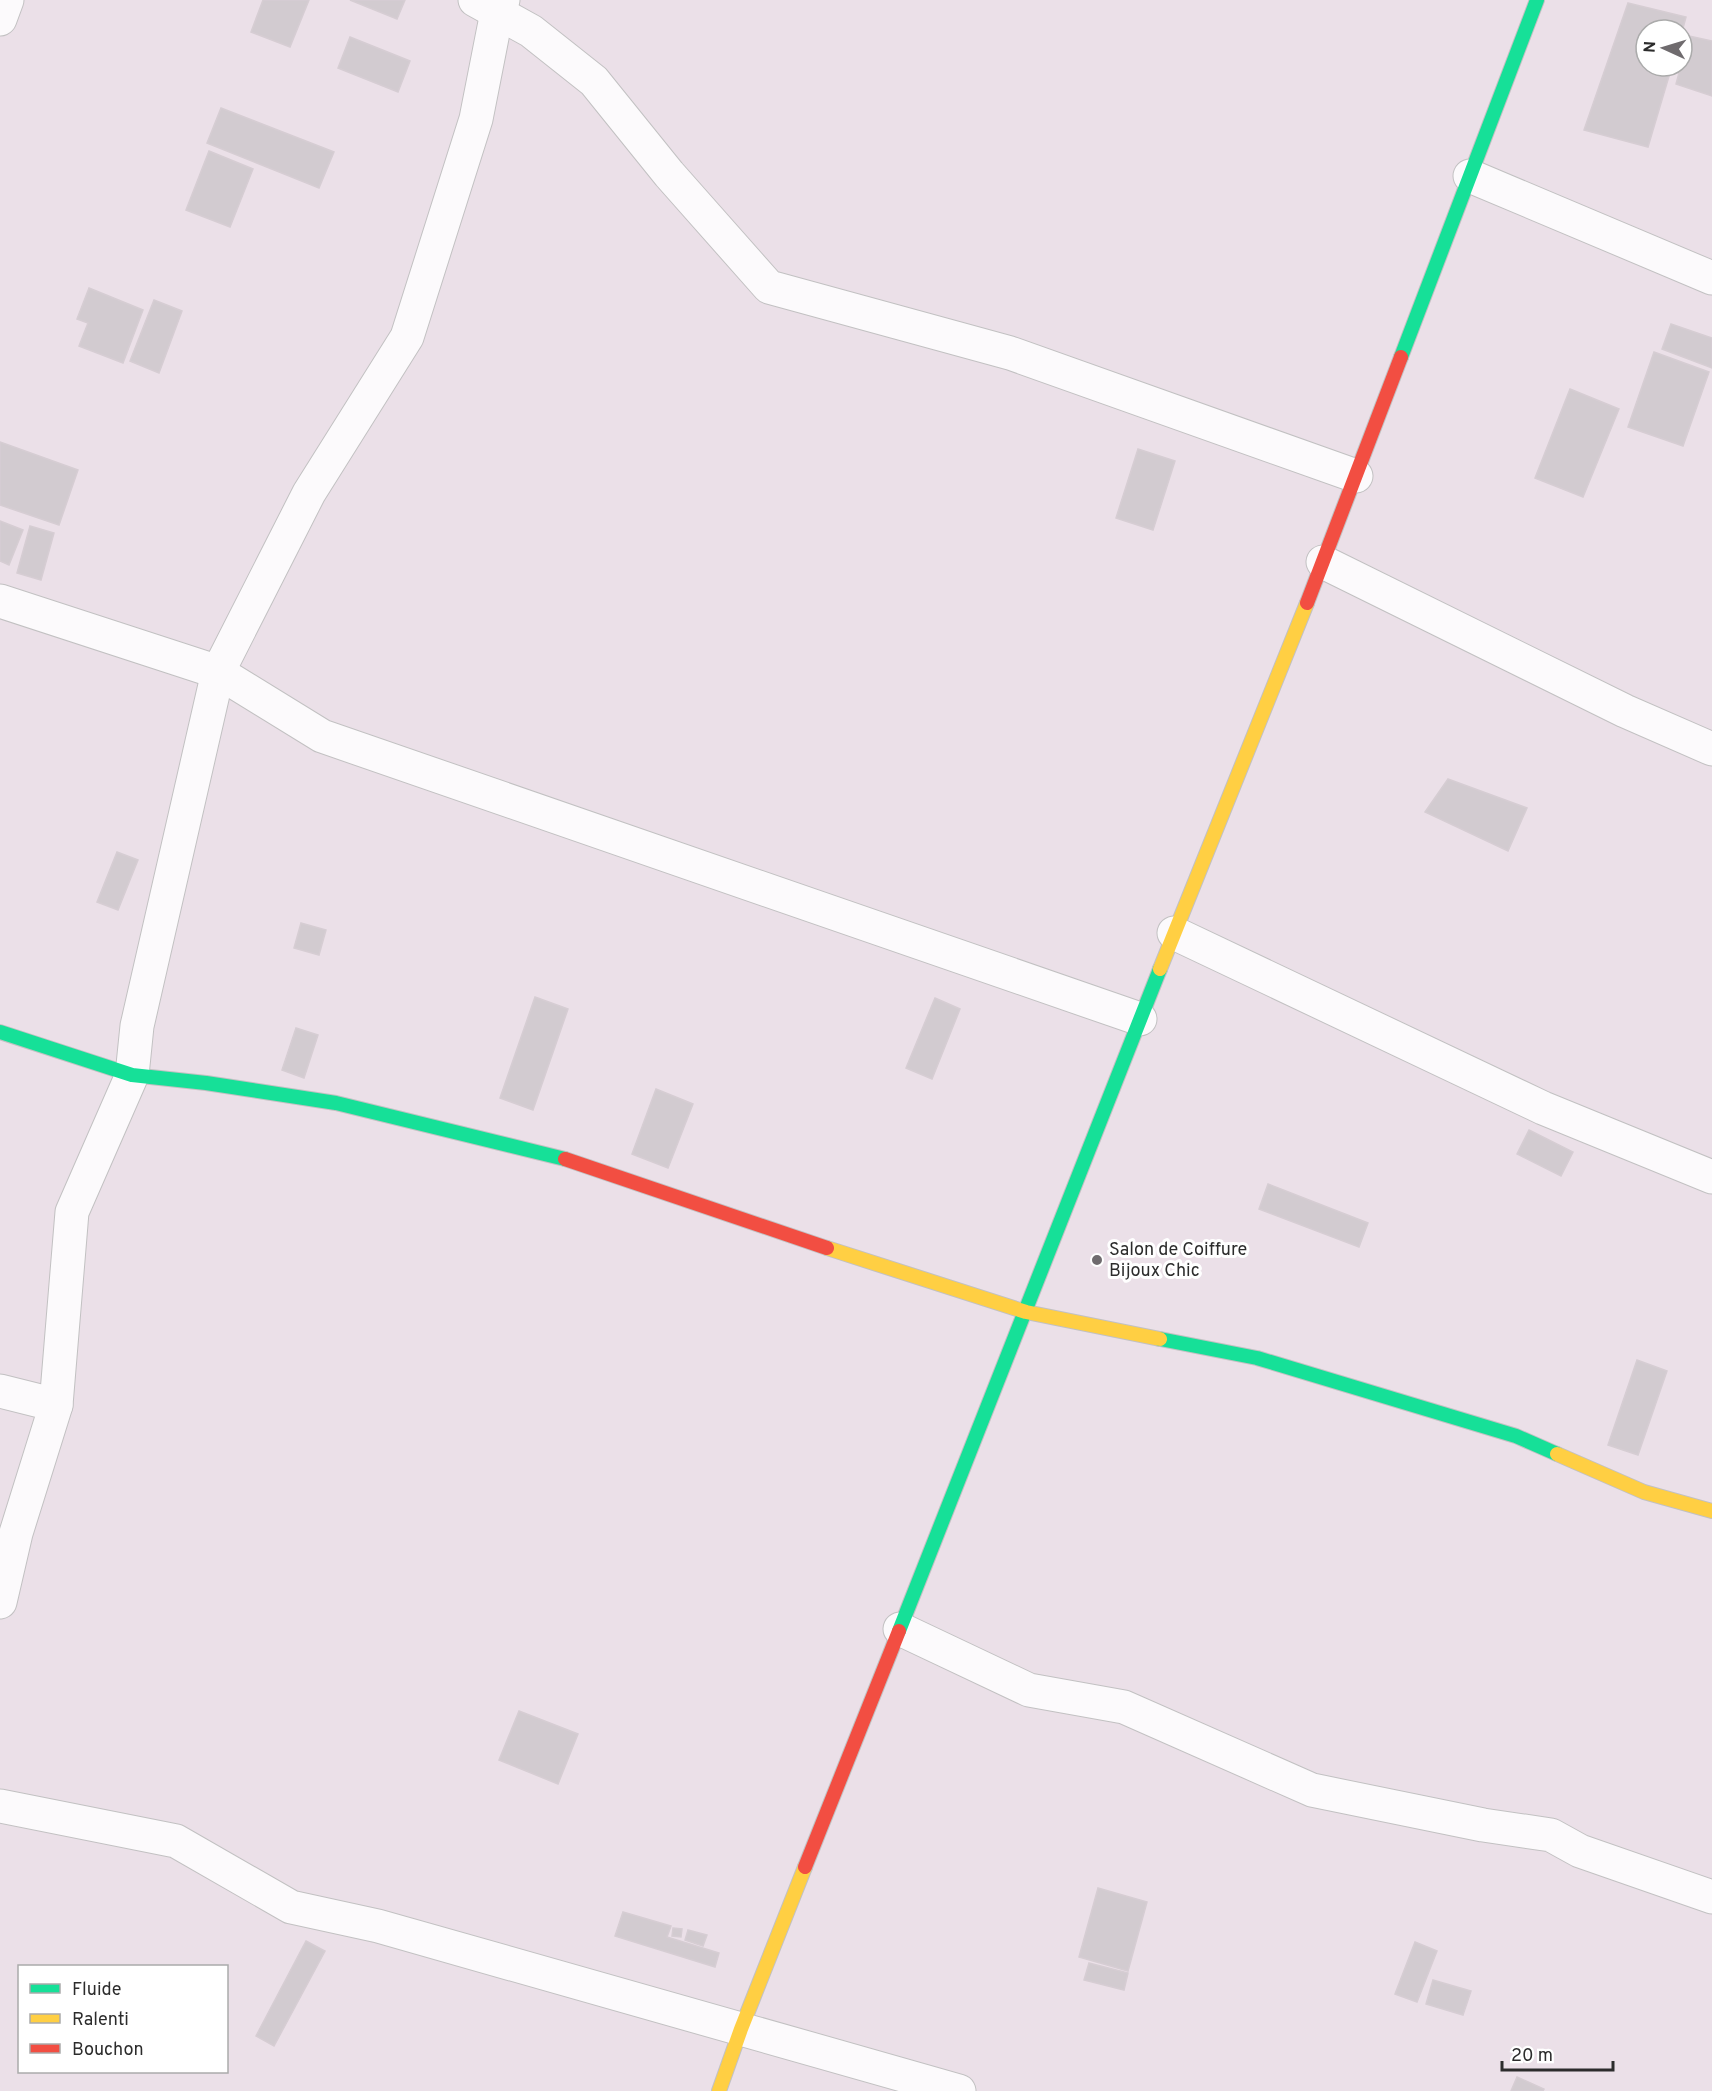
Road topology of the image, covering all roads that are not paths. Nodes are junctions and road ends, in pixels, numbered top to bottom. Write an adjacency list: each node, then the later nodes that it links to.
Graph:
1 (7, 0): 4 (street)
2 (1537, 0): 5 (street)
3 (492, 4): 7 (street); 10 (street)
4 (0, 19)
5 (1470, 176): 6 (street); 7 (street)
6 (1712, 278)
7 (1356, 476): 8 (street)
8 (1323, 562): 11 (street); 12 (street)
9 (0, 601): 10 (street)
10 (218, 672): 13 (street); 15 (street)
11 (1712, 749)
12 (1173, 933): 13 (street); 16 (street)
13 (1140, 1019): 17 (street)
14 (0, 1032): 15 (street)
15 (132, 1075): 17 (street); 19 (street)
16 (1712, 1178)
17 (1026, 1312): 20 (street); 22 (street)
18 (0, 1391): 19 (street)
19 (56, 1405): 21 (street)
20 (1712, 1511)
21 (0, 1602)
22 (900, 1629): 24 (street); 25 (street)
23 (0, 1806): 25 (street)
24 (1712, 1897)
25 (741, 2029): 26 (street); 27 (street)
26 (719, 2091)
27 (959, 2091)

